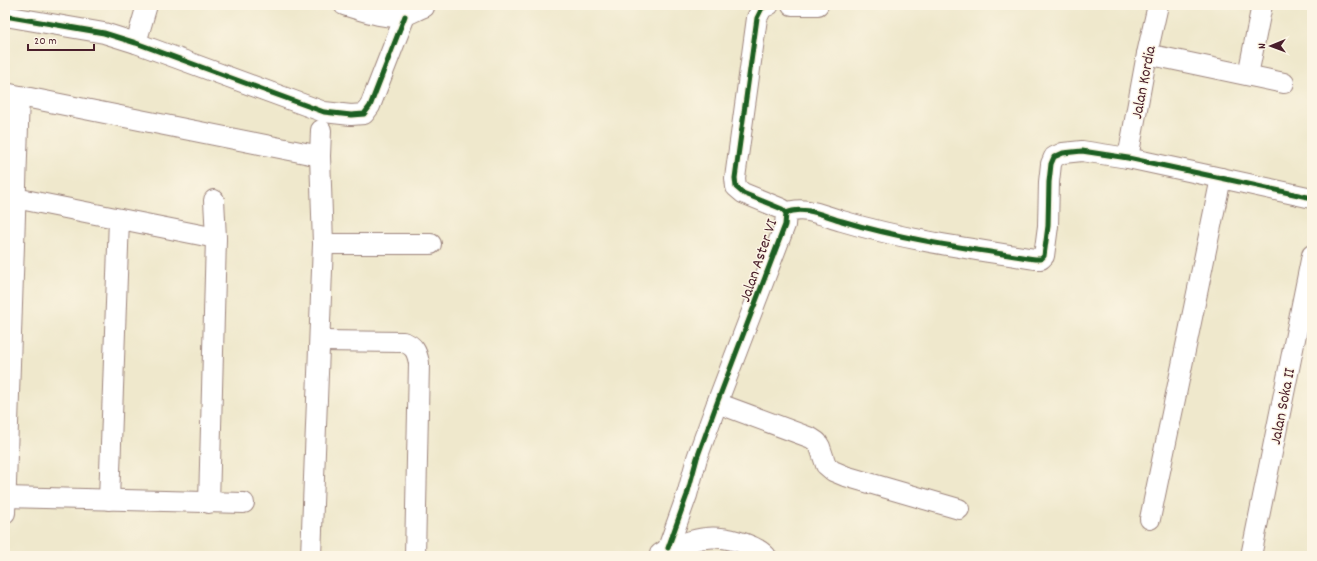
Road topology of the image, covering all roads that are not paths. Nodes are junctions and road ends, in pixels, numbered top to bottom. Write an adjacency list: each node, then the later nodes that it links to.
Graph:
1 (147, 5): 12 (street)
2 (344, 5): 11 (street)
3 (424, 5): 11 (street)
4 (769, 5): 24 (street, Jalan Aster VI)
5 (792, 5): 6 (street)
6 (818, 5)
7 (1158, 5): 13 (street, Jalan Kordia)
8 (1262, 5): 14 (street)
9 (33, 13): 10 (street); 12 (street)
10 (5, 16)
11 (405, 16): 12 (street)
12 (136, 42)
13 (1147, 54): 14 (street); 19 (street, Jalan Kordia)
14 (1248, 75): 15 (street)
15 (1284, 83)
16 (12, 94): 18 (street); 21 (street)
17 (321, 130): 18 (street)
18 (320, 156): 27 (street)
19 (1128, 158): 20 (street); 24 (street)
20 (1221, 178): 22 (street); 38 (street)
21 (10, 197): 25 (street); 32 (street)
22 (1312, 198)
23 (214, 200): 26 (street)
24 (786, 213): 31 (street, Jalan Aster VI)
25 (118, 219): 26 (street); 33 (street)
26 (216, 238): 34 (street)
27 (323, 244): 28 (street); 30 (street)
28 (431, 244)
29 (1312, 255): 43 (street, Jalan Soka II)
30 (320, 341): 40 (street); 41 (street)
31 (717, 403): 36 (street); 39 (street, Jalan Aster VI)
32 (5, 497): 33 (street); 37 (street)
33 (109, 500): 34 (street)
34 (209, 503): 35 (street)
35 (244, 504)
36 (959, 509)
37 (5, 513)
38 (1150, 519)
39 (663, 552): 42 (street)
40 (311, 556)
41 (416, 556)
42 (766, 556)
43 (1251, 556)

